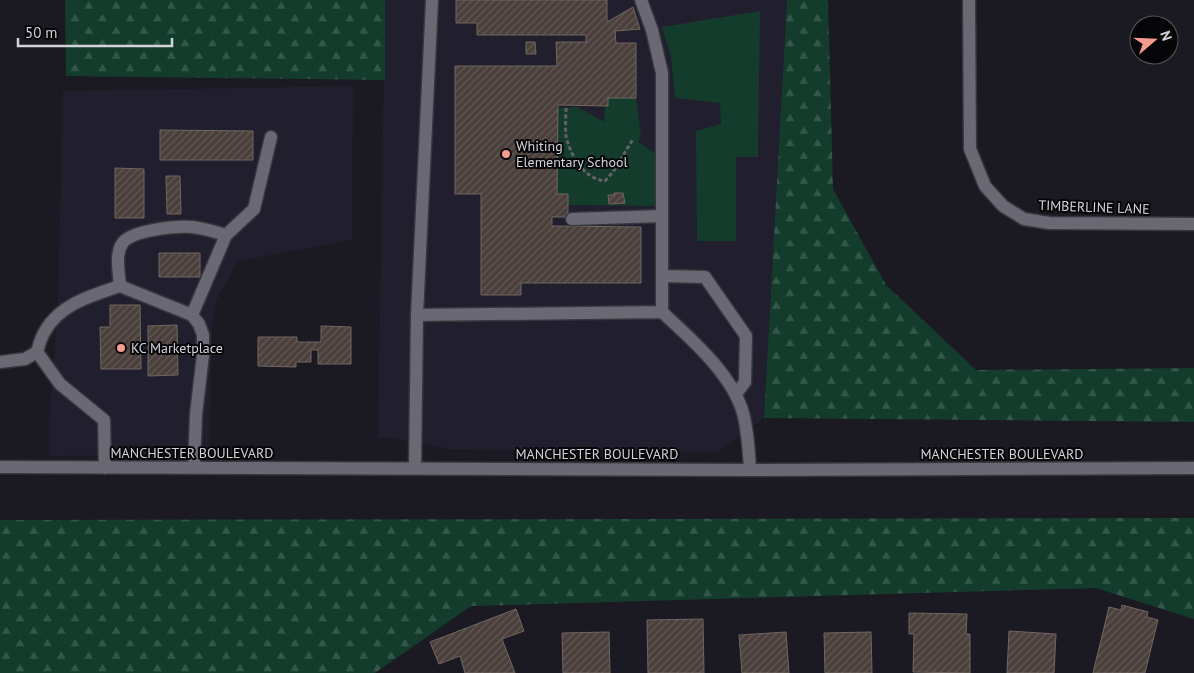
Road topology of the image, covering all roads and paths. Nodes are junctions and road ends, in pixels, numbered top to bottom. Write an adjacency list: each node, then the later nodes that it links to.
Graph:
1 (432, 0): 15 (street)
2 (641, 0): 7 (street)
3 (970, 0): 9 (street, TIMBERLINE LANE)
4 (566, 108): 6 (path)
5 (270, 137): 10 (street)
6 (633, 139)
7 (662, 216): 8 (street); 11 (street)
8 (572, 219)
9 (1194, 224)
10 (226, 235): 12 (street); 14 (street)
11 (662, 276): 13 (street); 18 (street)
12 (120, 286): 14 (street); 16 (street)
13 (662, 312): 15 (street); 18 (street)
14 (192, 315): 21 (street)
15 (417, 315): 22 (street)
16 (37, 352): 17 (street); 20 (street)
17 (0, 362)
18 (736, 394): 24 (street)
19 (0, 467): 20 (street, MANCHESTER BOULEVARD)
20 (105, 468): 21 (street, MANCHESTER BOULEVARD)
21 (194, 468): 22 (street, MANCHESTER BOULEVARD)
22 (415, 468): 24 (street, MANCHESTER BOULEVARD)
23 (1194, 468): 24 (street, MANCHESTER BOULEVARD)
24 (750, 470)

